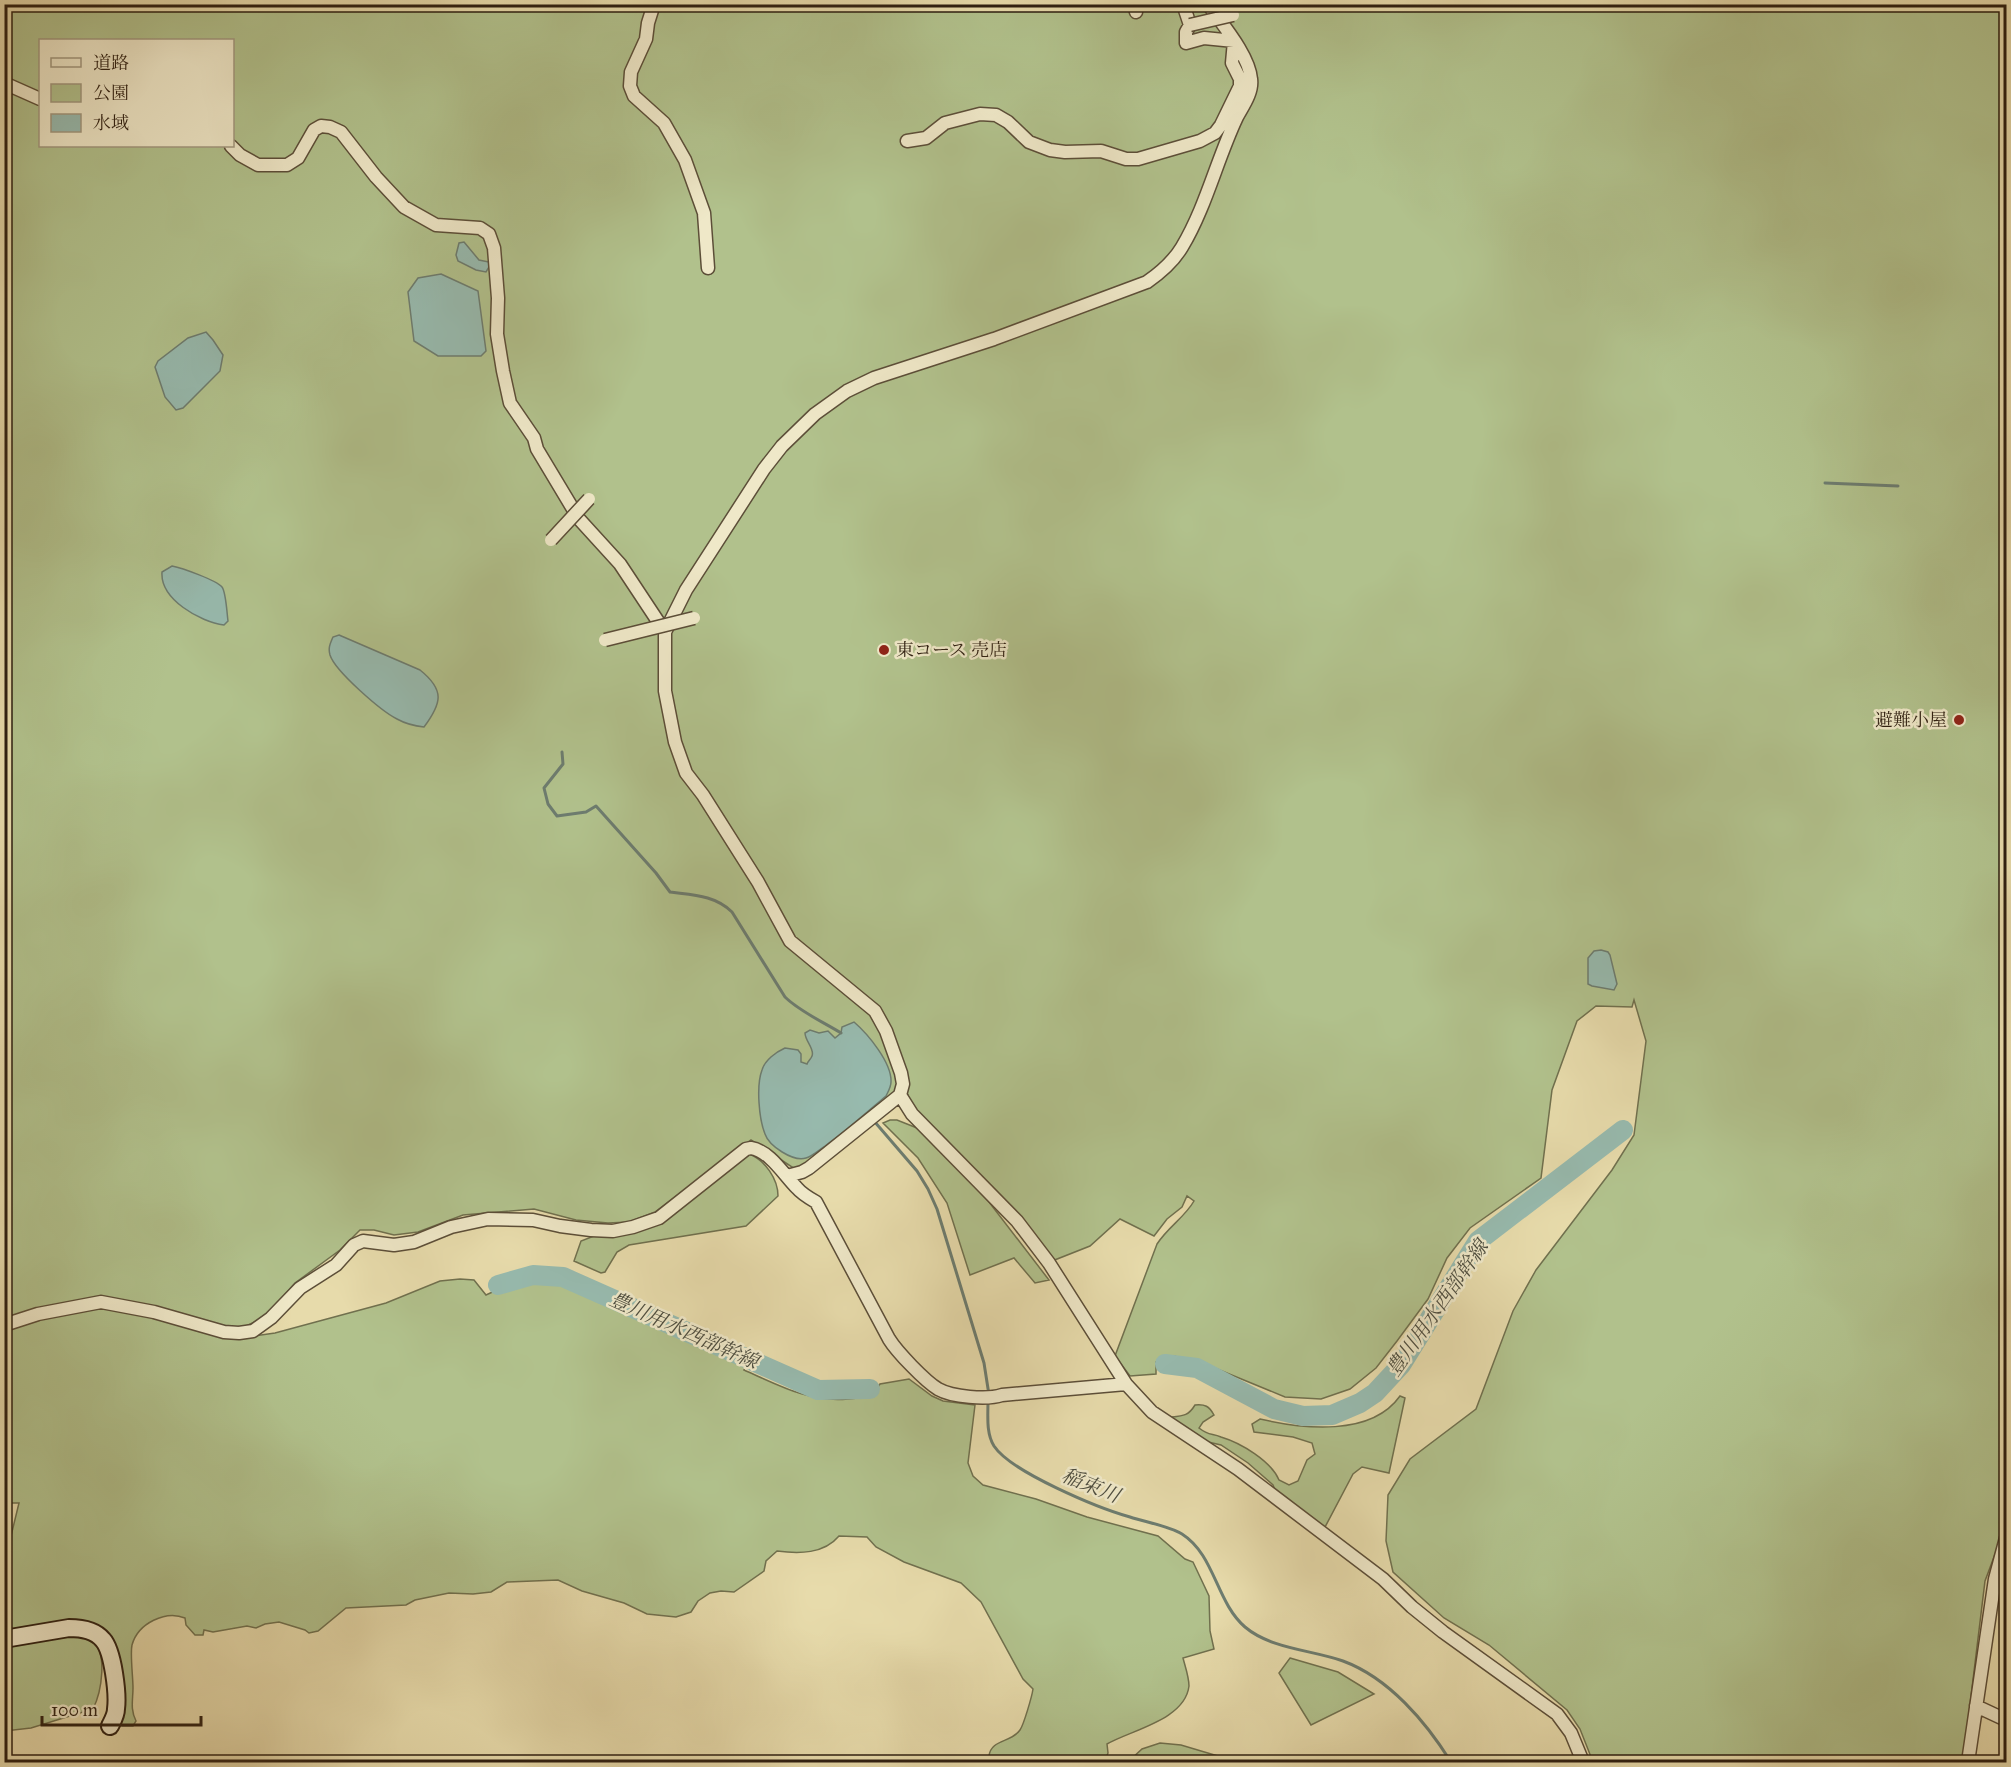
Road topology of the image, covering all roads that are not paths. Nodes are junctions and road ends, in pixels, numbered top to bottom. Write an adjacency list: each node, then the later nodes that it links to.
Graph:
1 (654, 4): 11 (street)
2 (1183, 4): 5 (street)
3 (1208, 4): 6 (street)
4 (1233, 15): 5 (street, bridge)
5 (1190, 25): 6 (street)
6 (1234, 41): 9 (street); 15 (street)
7 (4, 83): 8 (street)
8 (39, 99)
9 (907, 141)
10 (232, 147): 15 (street)
11 (708, 268)
12 (589, 499): 13 (street, bridge)
13 (551, 540)
14 (694, 618): 16 (street, bridge)
15 (665, 632): 17 (street)
16 (605, 640)
17 (900, 1095): 18 (street); 20 (street)
18 (787, 1176): 19 (street); 20 (street)
19 (4, 1325)
20 (1126, 1384): 26 (street)
21 (2007, 1538): 23 (street)
22 (4, 1638): 25 (street)
23 (1976, 1706): 24 (street); 27 (street)
24 (2007, 1720)
25 (110, 1726)
26 (1582, 1762)
27 (1968, 1762)

